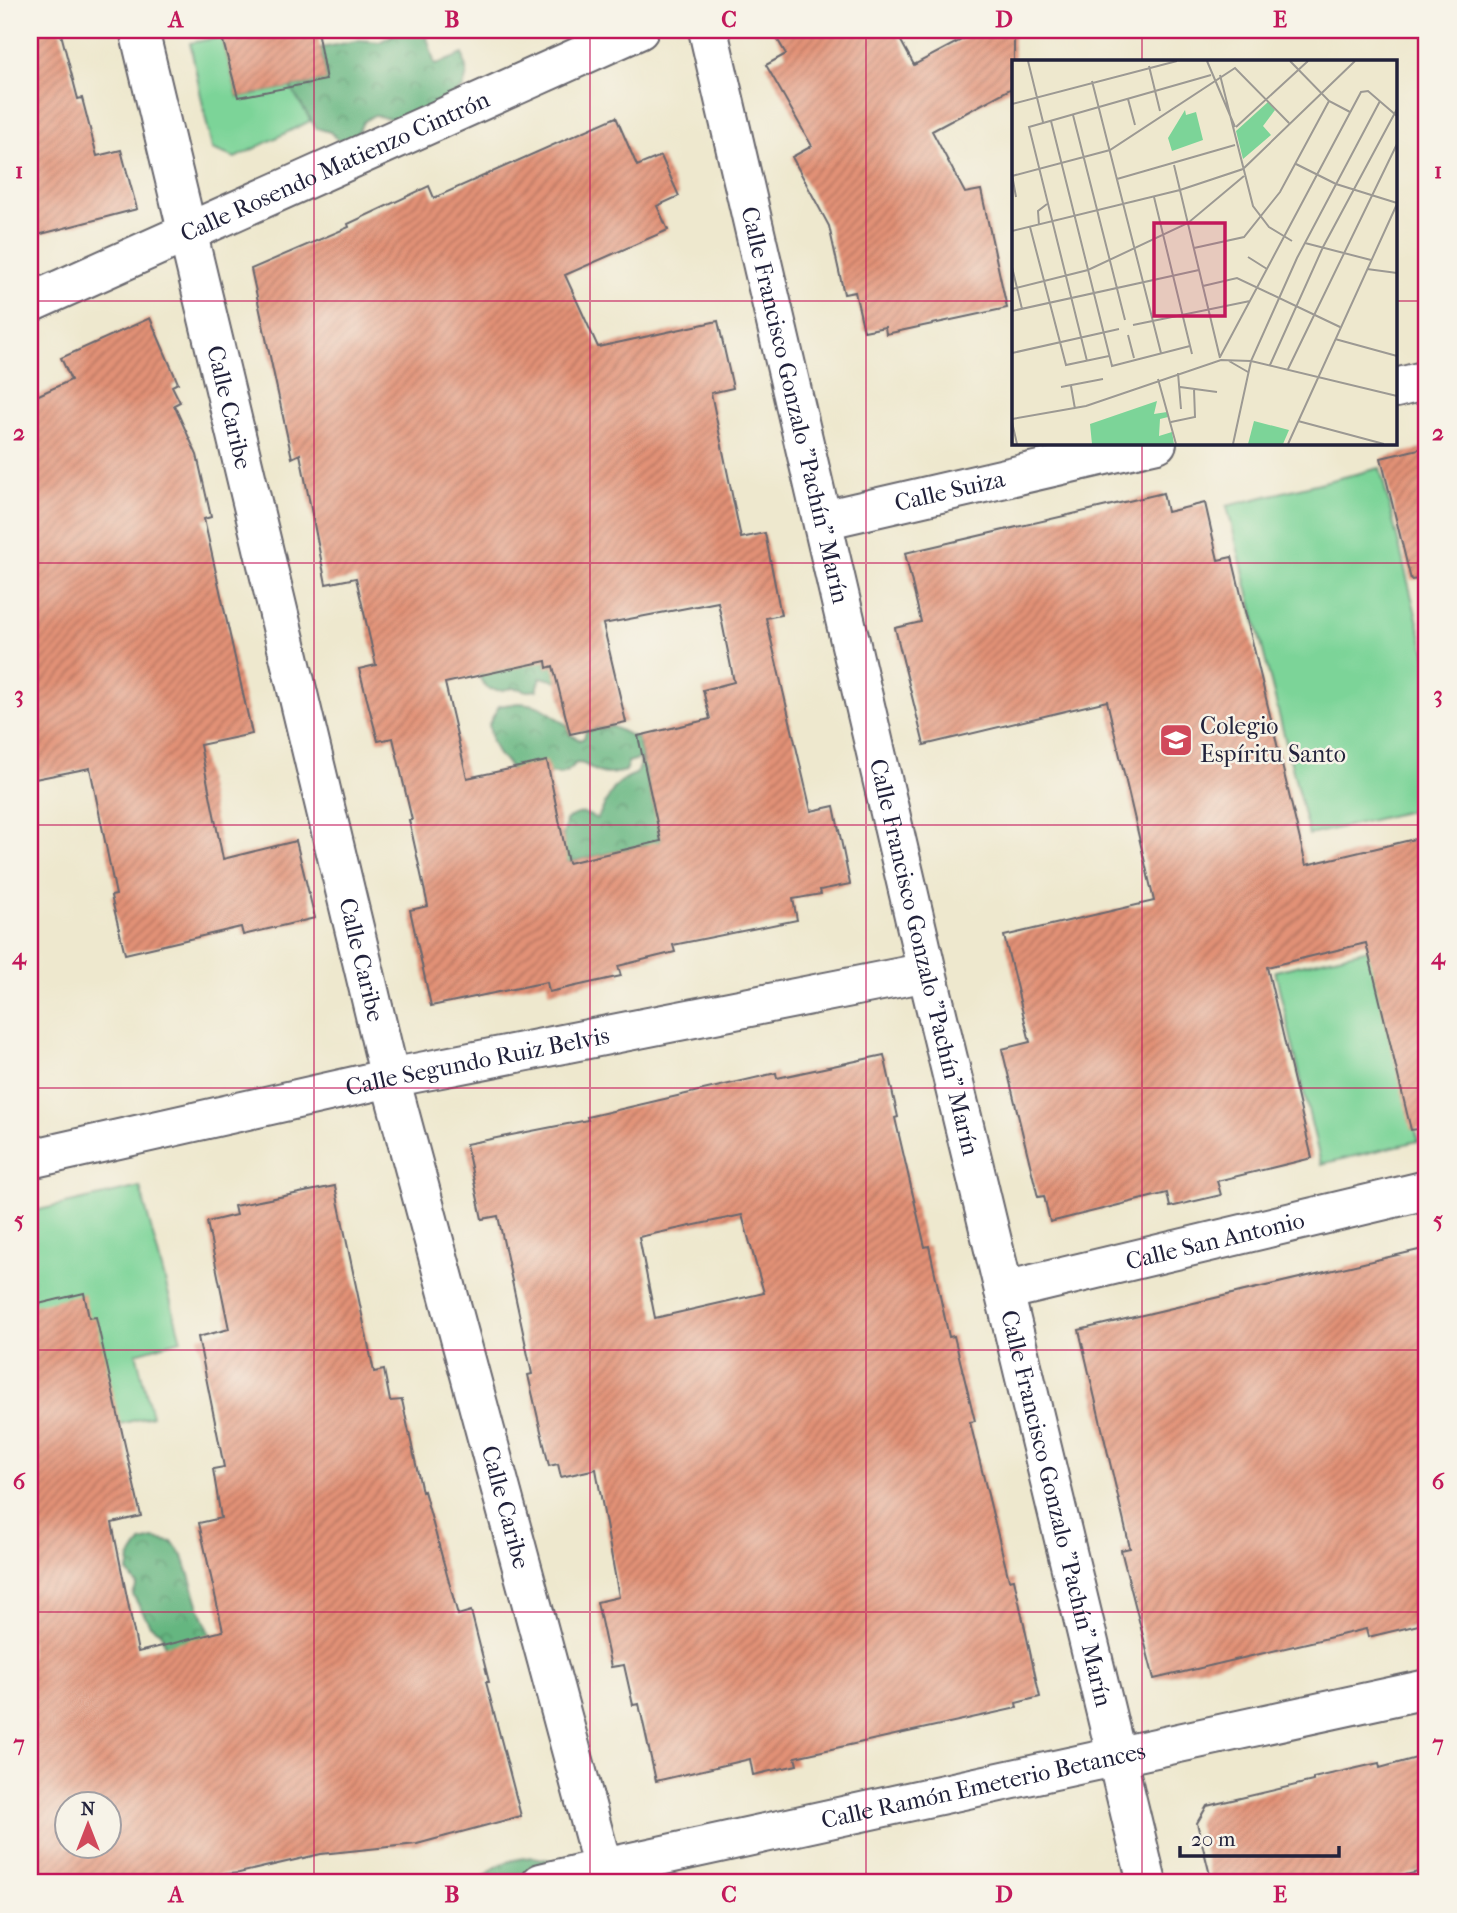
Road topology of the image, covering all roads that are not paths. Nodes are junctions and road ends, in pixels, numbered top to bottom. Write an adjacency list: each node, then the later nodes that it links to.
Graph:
1 (139, 30): 4 (street, Calle Caribe)
2 (639, 30): 4 (street, Calle Rosendo Matienzo Cintrón)
3 (708, 30): 9 (street, Calle Francisco Gonzalo "Pachín" Marín)
4 (189, 233): 5 (street, Calle Rosendo Matienzo Cintrón); 11 (street, Calle Caribe)
5 (30, 303)
6 (1427, 380): 7 (street)
7 (1398, 387)
8 (1153, 444): 9 (street, Calle Suiza)
9 (822, 520): 10 (street, Calle Francisco Gonzalo "Pachín" Marín)
10 (927, 972): 11 (street, Calle Segundo Ruiz Belvis); 14 (street, Calle Francisco Gonzalo "Pachín" Marín)
11 (390, 1077): 12 (street, Calle Segundo Ruiz Belvis); 17 (street, Calle Caribe)
12 (30, 1159)
13 (1427, 1190): 14 (street, Calle San Antonio)
14 (1004, 1291): 16 (street, Calle Francisco Gonzalo "Pachín" Marín)
15 (1427, 1689): 16 (street, Calle Ramón Emeterio Betances)
16 (1118, 1757): 17 (street, Calle Ramón Emeterio Betances); 19 (street, Calle Francisco Gonzalo "Pachín" Marín)
17 (606, 1875): 18 (street, Calle Ramón Emeterio Betances)
18 (541, 1883)
19 (1147, 1883)

